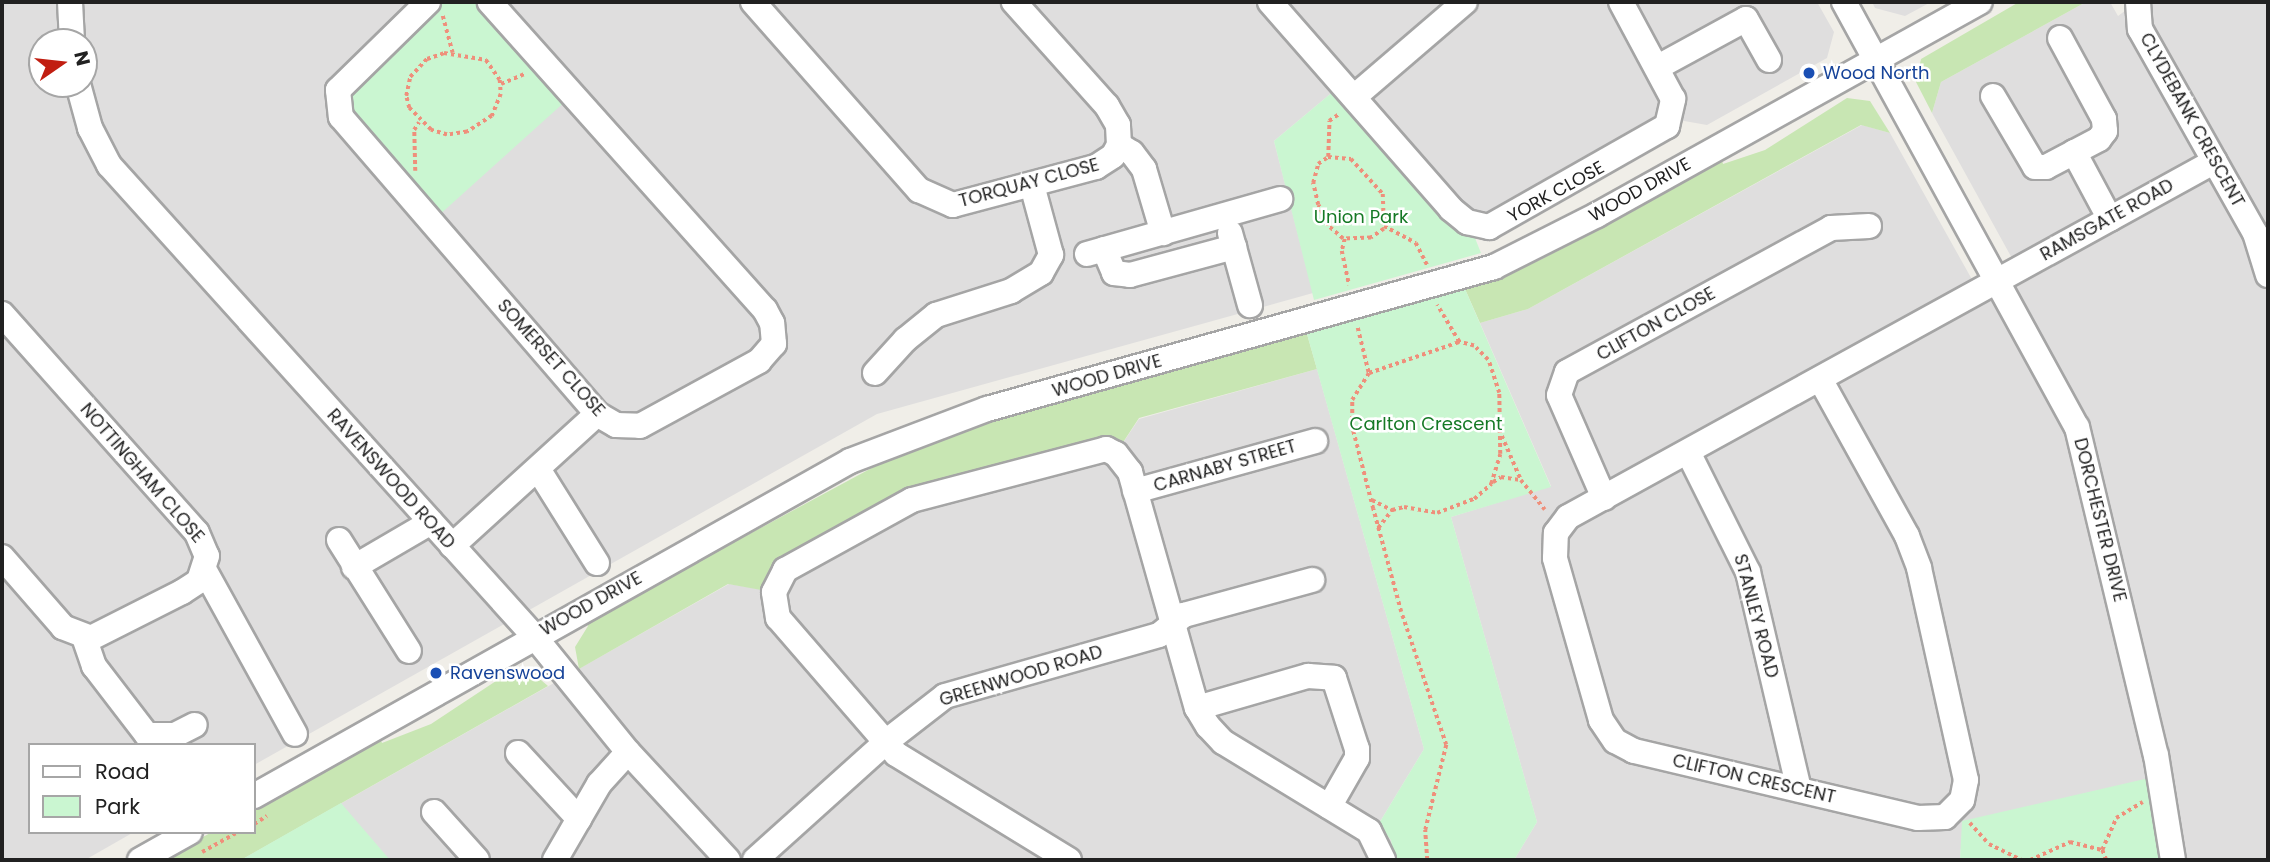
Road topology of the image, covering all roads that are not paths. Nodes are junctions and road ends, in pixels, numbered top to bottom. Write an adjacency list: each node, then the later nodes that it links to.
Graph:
1 (490, 2): 37 (street, SOMERSET CLOSE)
2 (752, 2): 24 (street, TORQUAY CLOSE)
3 (1014, 2): 21 (street, TORQUAY CLOSE)
4 (1270, 2): 19 (street, YORK CLOSE)
5 (1465, 2): 19 (street)
6 (1620, 2): 17 (street, YORK CLOSE)
7 (1844, 2): 15 (street, DORCHESTER DRIVE)
8 (1980, 2): 15 (street, WOOD DRIVE)
9 (2138, 2): 23 (street, CLYDEBANK CRESCENT)
10 (67, 6): 13 (street)
11 (434, 6): 37 (street, SOMERSET CLOSE)
12 (1742, 10): 16 (street); 17 (street)
13 (70, 28)
14 (2060, 38): 22 (street)
15 (1875, 59): 32 (street, DORCHESTER DRIVE); 52 (street, WOOD DRIVE)
16 (1769, 60)
17 (1658, 67): 19 (street, YORK CLOSE)
18 (1993, 96): 22 (street)
19 (1354, 97)
20 (82, 98): 43 (street, RAVENSWOOD ROAD)
21 (1119, 145): 24 (street, TORQUAY CLOSE); 29 (street)
22 (2074, 152): 27 (street)
23 (2214, 161): 27 (street, RAMSGATE ROAD); 31 (street, CLYDEBANK CRESCENT)
24 (1032, 185): 35 (street)
25 (1280, 199): 26 (street)
26 (1225, 215): 29 (street); 30 (street)
27 (2110, 219): 32 (street, RAMSGATE ROAD)
28 (1869, 226): 42 (street, CLIFTON CLOSE)
29 (1163, 233): 30 (street)
30 (1234, 247): 33 (street)
31 (2268, 275)
32 (1999, 280): 36 (street); 74 (street, DORCHESTER DRIVE)
33 (1250, 305)
34 (2, 314): 49 (street, NOTTINGHAM CLOSE)
35 (875, 373)
36 (1820, 379): 39 (street); 61 (street, CLIFTON CRESCENT)
37 (597, 414): 40 (street)
38 (1315, 441): 41 (street, CARNABY STREET)
39 (1688, 452): 42 (street); 61 (street, STANLEY ROAD)
40 (538, 469): 45 (street); 47 (street)
41 (1135, 491): 51 (street); 58 (street)
42 (1604, 498): 61 (street, CLIFTON CRESCENT)
43 (431, 523): 45 (street, RAVENSWOOD ROAD); 48 (street)
44 (339, 540): 48 (street)
45 (452, 546): 52 (street, RAVENSWOOD ROAD)
46 (2, 558): 53 (street)
47 (597, 563)
48 (354, 568): 54 (street)
49 (205, 571): 53 (street); 57 (street)
50 (1312, 580): 51 (street, GREENWOOD ROAD)
51 (1173, 624): 55 (street); 58 (street, GREENWOOD ROAD)
52 (534, 636): 59 (street, RAVENSWOOD ROAD); 62 (street, WOOD DRIVE)
53 (84, 637): 56 (street)
54 (409, 651)
55 (1197, 708): 63 (street); 63 (street)
56 (195, 725)
57 (295, 734)
58 (887, 741): 71 (street, GREENWOOD ROAD); 72 (street)
59 (628, 752): 65 (street); 70 (street, RAVENSWOOD ROAD)
60 (518, 753): 65 (street)
61 (1799, 789)
62 (256, 795)
63 (1329, 807): 73 (street)
64 (434, 812): 68 (street)
65 (579, 820): 69 (street)
66 (194, 844): 67 (street)
67 (140, 860)
68 (477, 860)
69 (555, 860)
70 (728, 860)
71 (755, 860)
72 (1069, 860)
73 (1383, 860)
74 (2173, 860)

